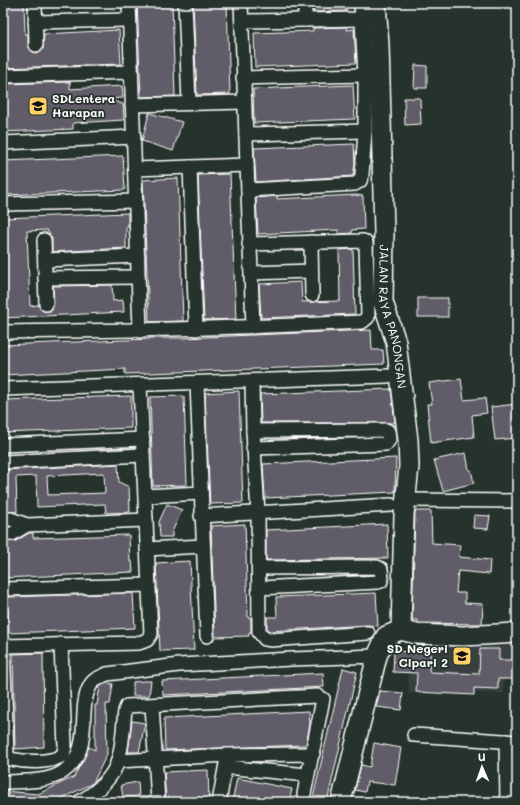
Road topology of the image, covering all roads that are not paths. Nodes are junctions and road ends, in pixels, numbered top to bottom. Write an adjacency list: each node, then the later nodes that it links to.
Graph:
1 (35, 3): 12 (street)
2 (129, 3): 9 (street)
3 (185, 3): 19 (street)
4 (241, 3): 11 (street)
5 (305, 3): 10 (street)
6 (361, 3): 8 (street)
7 (376, 3): 60 (street, JALAN RAYA PANONGAN)
8 (362, 19): 10 (street); 15 (street)
9 (129, 20): 12 (street); 14 (street)
10 (305, 20): 11 (street)
11 (242, 21): 17 (street)
12 (35, 22): 13 (street)
13 (36, 45)
14 (131, 72): 16 (street); 20 (street)
15 (365, 75): 17 (street); 21 (street)
16 (3, 76)
17 (244, 78): 18 (street)
18 (244, 102): 19 (street); 22 (street)
19 (189, 103): 20 (street)
20 (132, 105): 23 (street)
21 (365, 131): 22 (street); 28 (street)
22 (246, 134): 25 (street)
23 (134, 137): 24 (street); 27 (street)
24 (3, 143)
25 (247, 165): 26 (street); 28 (street)
26 (190, 167): 27 (street); 43 (street)
27 (135, 169): 29 (street)
28 (248, 190): 33 (street)
29 (136, 201): 30 (street); 34 (street)
30 (3, 204)
31 (44, 240): 35 (street)
32 (311, 242): 33 (street); 36 (street); 42 (street)
33 (250, 244): 37 (street)
34 (138, 256): 35 (street); 38 (street)
35 (45, 260): 39 (street)
36 (311, 271): 37 (street); 40 (street)
37 (250, 273): 42 (street)
38 (138, 277): 39 (street); 44 (street)
39 (45, 278): 41 (street)
40 (312, 295)
41 (46, 304)
42 (253, 327): 43 (street)
43 (196, 329): 44 (street)
44 (140, 331): 45 (street)
45 (3, 332)
46 (388, 376): 47 (street)
47 (252, 382): 48 (street); 51 (street)
48 (197, 383): 49 (street); 57 (street)
49 (140, 386): 50 (street); 52 (street)
50 (3, 389)
51 (253, 431): 54 (street); 54 (street)
52 (142, 440): 53 (street); 55 (street)
53 (3, 445)
54 (254, 448): 61 (street)
55 (143, 455): 56 (street); 58 (street)
56 (3, 462)
57 (201, 493): 58 (street); 62 (street)
58 (145, 496): 64 (street)
59 (517, 501): 60 (street)
60 (398, 502): 61 (street); 74 (street, JALAN RAYA PANONGAN)
61 (258, 513): 62 (street); 69 (street)
62 (202, 516): 67 (street)
63 (3, 519): 65 (street)
64 (146, 520): 65 (street); 68 (street)
65 (27, 525): 66 (street)
66 (3, 534)
67 (203, 546): 68 (street); 76 (street)
68 (147, 548): 70 (street)
69 (259, 568): 71 (street); 71 (street)
70 (149, 585): 72 (street); 78 (street)
71 (259, 588): 73 (street)
72 (3, 591)
73 (368, 633)
74 (394, 633): 75 (street); 80 (street, JALAN RAYA PANONGAN)
75 (517, 633)
76 (207, 636)
77 (3, 642): 79 (street)
78 (61, 644): 79 (street); 79 (street)
79 (3, 646)
80 (378, 656): 89 (street); 94 (street, JALAN RAYA PANONGAN)
81 (152, 705): 84 (street); 85 (street); 86 (street)
82 (414, 735): 83 (street)
83 (512, 742): 95 (street)
84 (313, 754): 87 (street); 88 (street)
85 (155, 759): 86 (street); 87 (street); 92 (street)
86 (118, 761): 91 (street)
87 (227, 761): 88 (street); 93 (street)
88 (307, 775): 90 (street)
89 (3, 782)
90 (304, 794)
91 (79, 802)
92 (158, 802)
93 (219, 802)
94 (341, 802)
95 (507, 802)

